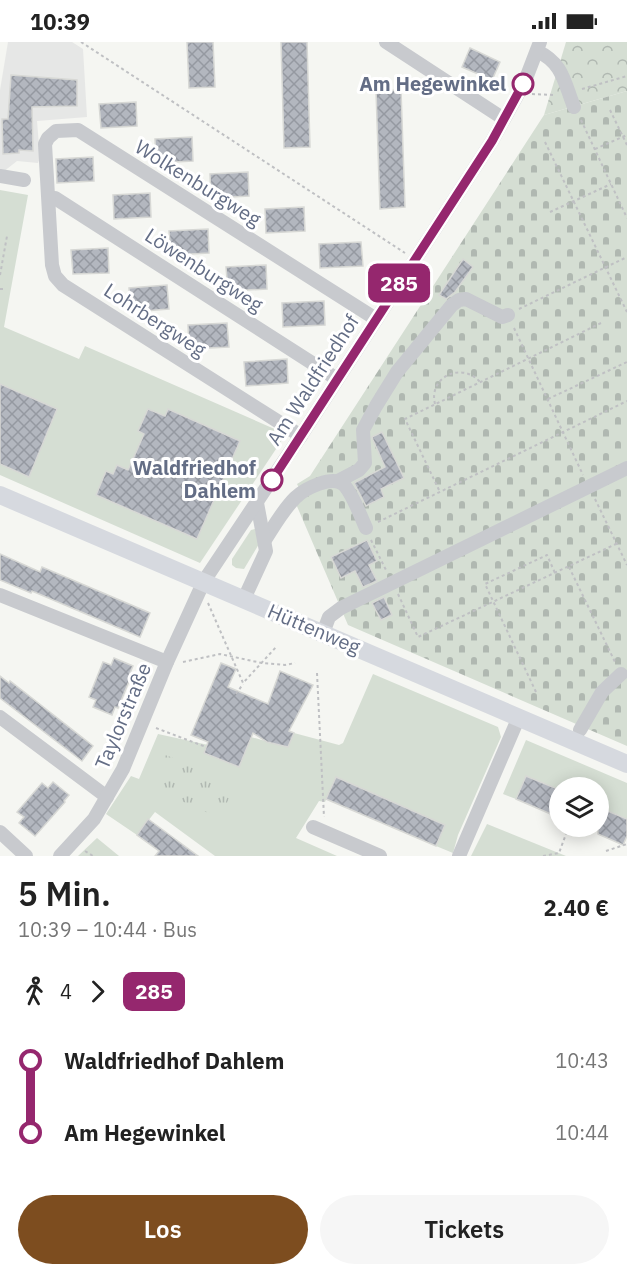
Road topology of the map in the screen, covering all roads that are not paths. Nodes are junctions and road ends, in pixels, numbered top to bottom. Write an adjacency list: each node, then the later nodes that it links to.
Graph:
1 (391, 43): 4 (street)
2 (539, 47): 3 (street); 4 (street, Am Waldfriedhof)
3 (574, 106)
4 (504, 119): 9 (street, Am Waldfriedhof)
5 (0, 177): 6 (street)
6 (24, 180)
7 (49, 198): 9 (street, Wolkenburgweg); 10 (street, Löwenburgweg); 11 (street, Lohrbergweg)
8 (508, 315): 13 (street)
9 (376, 319): 10 (street, Am Waldfriedhof)
10 (338, 379): 11 (street, Am Waldfriedhof)
11 (301, 436): 15 (street, Am Waldfriedhof)
12 (627, 468): 21 (street)
13 (338, 481): 16 (street); 17 (street)
14 (0, 495): 18 (main road, Hüttenweg)
15 (257, 503): 17 (street); 18 (street, Am Waldfriedhof)
16 (366, 528)
17 (265, 540): 20 (street)
18 (204, 581): 20 (main road, Hüttenweg); 22 (street, Taylorstraße)
19 (0, 595): 22 (street)
20 (244, 599): 21 (main road, Hüttenweg)
21 (323, 633): 25 (main road, Hüttenweg)
22 (167, 662): 28 (street, Taylorstraße)
23 (621, 674): 26 (street)
24 (0, 717): 28 (street)
25 (519, 719): 27 (main road, Hüttenweg); 34 (street)
26 (580, 730)
27 (627, 764)
28 (107, 797): 32 (street, Taylorstraße)
29 (319, 829): 33 (street)
30 (0, 832): 31 (street)
31 (26, 856)
32 (60, 856)
33 (380, 856)
34 (459, 856)

